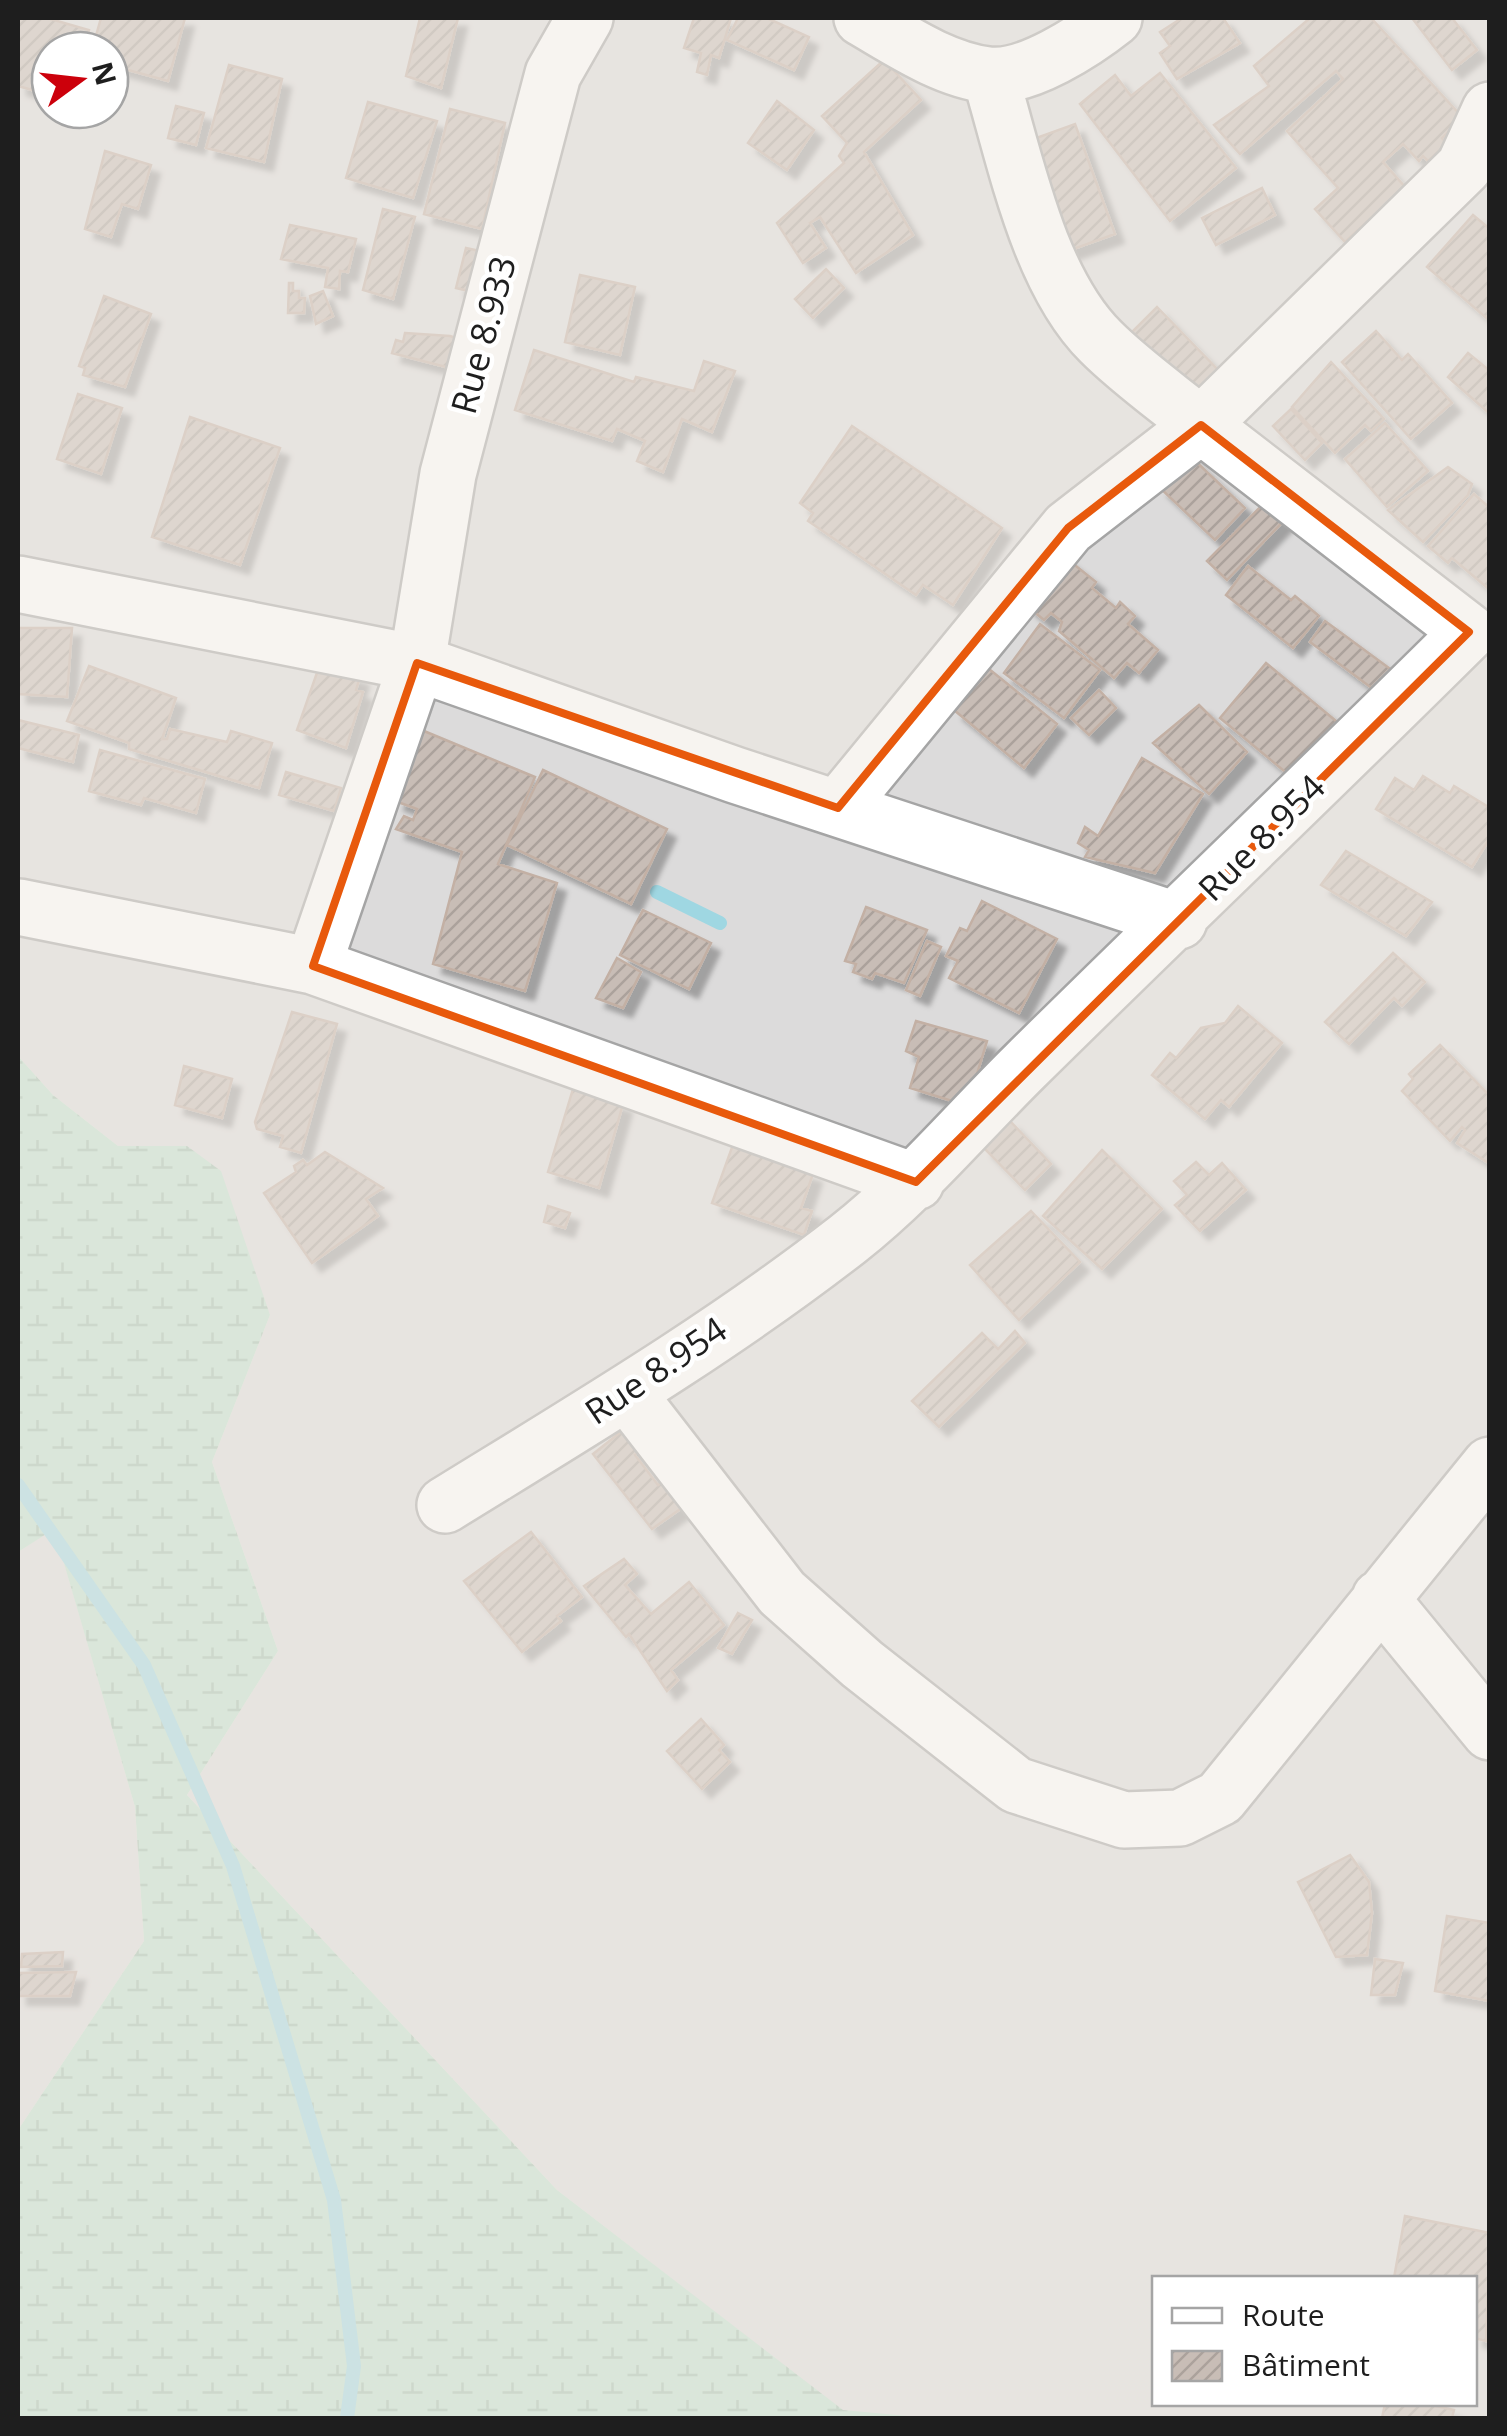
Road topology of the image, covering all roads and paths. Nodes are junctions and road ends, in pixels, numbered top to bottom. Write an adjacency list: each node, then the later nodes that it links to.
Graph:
1 (585, 18): 9 (street, Rue 8.933)
2 (862, 18): 4 (street)
3 (1114, 18): 4 (street)
4 (990, 75): 6 (street, Rue 8.954)
5 (1490, 110): 6 (street)
6 (1201, 425): 8 (street, Rue 8.954); 10 (street)
7 (18, 584): 9 (street)
8 (1479, 638): 12 (street, Rue 8.954)
9 (417, 662): 10 (street); 13 (street, Rue 8.933)
10 (838, 808): 12 (street)
11 (19, 907): 13 (street)
12 (1178, 921): 14 (street, Rue 8.954)
13 (313, 966): 14 (street)
14 (916, 1182): 15 (street, Rue 8.954)
15 (628, 1393): 17 (street, Rue 8.954); 18 (street)
16 (1490, 1465): 18 (street)
17 (445, 1505)
18 (1380, 1598): 19 (street)
19 (1490, 1732)

